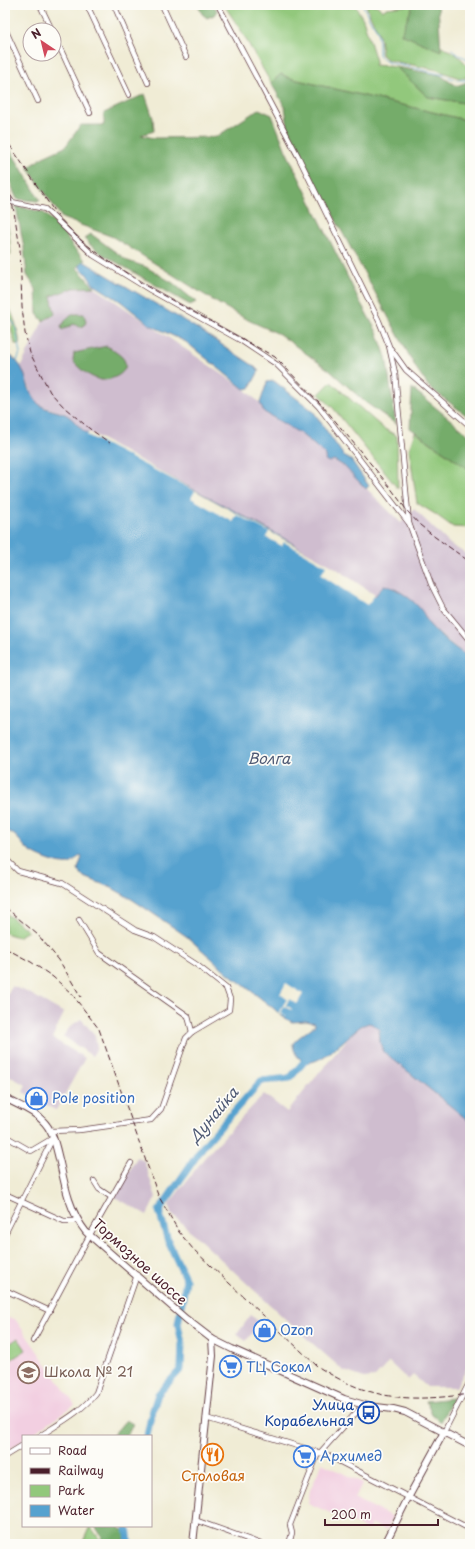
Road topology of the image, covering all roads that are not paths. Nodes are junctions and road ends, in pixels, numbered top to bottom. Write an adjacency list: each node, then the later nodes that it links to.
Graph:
1 (40, 5): 6 (street)
2 (87, 5): 11 (street)
3 (114, 5): 10 (street)
4 (162, 5): 9 (street)
5 (218, 5): 15 (street)
6 (48, 22)
7 (5, 29): 12 (street)
8 (62, 52): 13 (street)
9 (186, 57)
10 (148, 83)
11 (130, 95)
12 (38, 102)
13 (90, 113)
14 (5, 192): 17 (street)
15 (389, 346): 16 (street); 17 (street)
16 (470, 426)
17 (409, 523): 18 (street)
18 (470, 641)
19 (5, 858): 21 (street)
20 (79, 920): 21 (street)
21 (192, 1032): 23 (street)
22 (5, 1098): 23 (street, Тормозное шоссе)
23 (50, 1131): 25 (street, Тормозное шоссе)
24 (5, 1136): 25 (street)
25 (53, 1138): 30 (street); 31 (street, Тормозное шоссе)
26 (131, 1163): 29 (street)
27 (94, 1181): 29 (street)
28 (5, 1194): 30 (street)
29 (111, 1197): 33 (street)
30 (20, 1202): 31 (street); 32 (street)
31 (77, 1219): 33 (street, Тормозное шоссе)
32 (5, 1234)
33 (90, 1236): 34 (street, Тормозное шоссе); 36 (street)
34 (137, 1275): 37 (street, Тормозное шоссе); 43 (street)
35 (5, 1290): 36 (street)
36 (50, 1311): 38 (street)
37 (212, 1338): 40 (street, Тормозное шоссе); 41 (street)
38 (33, 1341)
39 (470, 1381): 42 (street)
40 (362, 1405): 42 (street, Тормозное шоссе); 46 (street)
41 (206, 1418): 46 (street); 49 (street)
42 (444, 1432): 45 (street, Тормозное шоссе); 48 (street)
43 (42, 1435)
44 (22, 1446): 47 (street)
45 (470, 1446)
46 (320, 1452): 48 (street); 53 (street)
47 (5, 1456)
48 (408, 1498): 50 (street); 54 (street)
49 (195, 1520): 51 (street); 52 (street)
50 (470, 1529)
51 (193, 1544)
52 (261, 1544)
53 (289, 1544)
54 (385, 1544)

